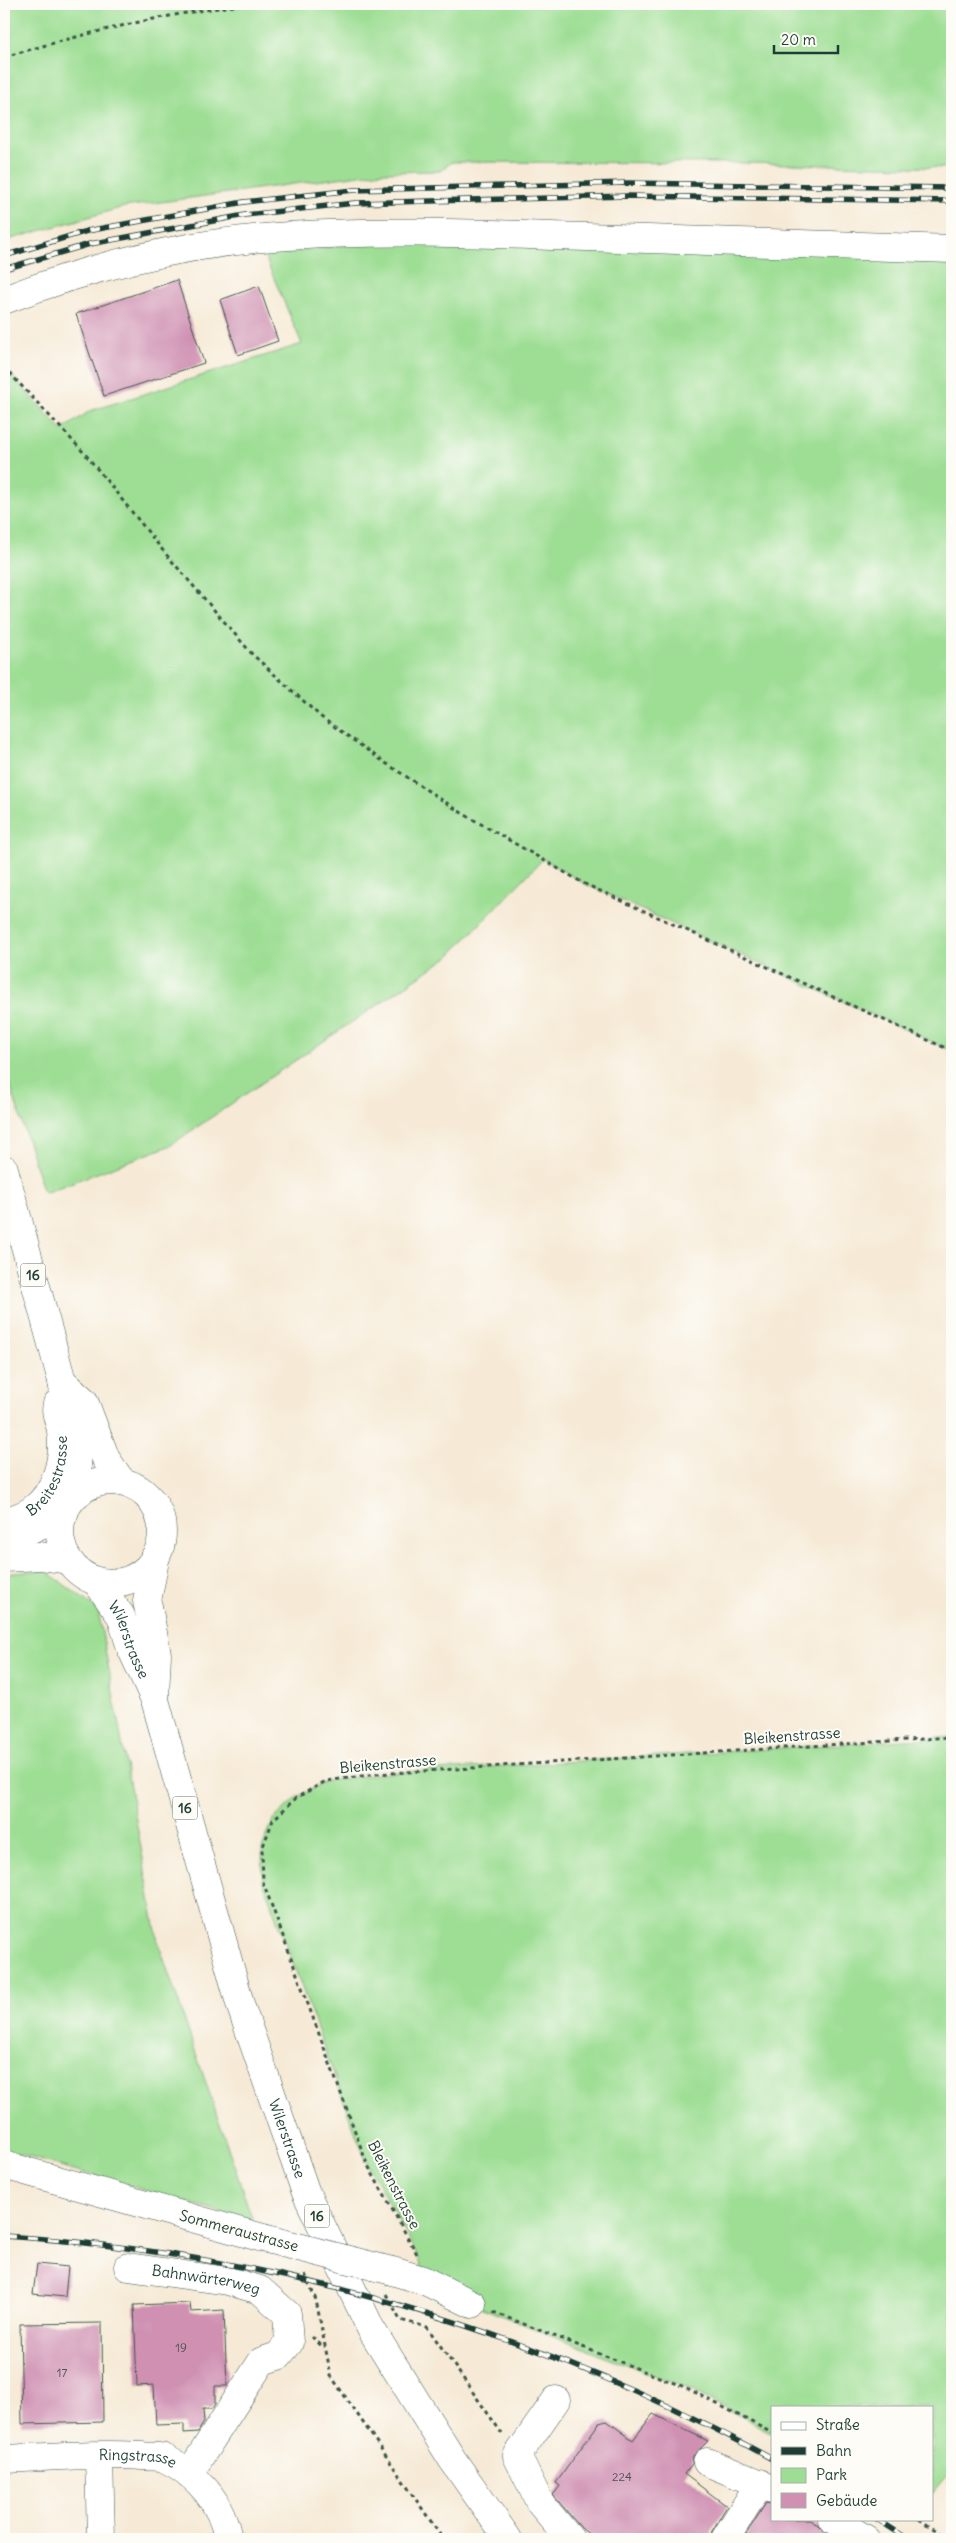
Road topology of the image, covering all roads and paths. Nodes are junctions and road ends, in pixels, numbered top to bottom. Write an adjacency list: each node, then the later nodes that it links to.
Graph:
1 (254, 4): 2 (path)
2 (4, 57)
3 (952, 249): 4 (main road)
4 (4, 300)
5 (4, 367): 6 (path)
6 (952, 1051)
7 (4, 1169): 8 (main road, 16)
8 (62, 1381): 9 (main road); 10 (main road, 16); 11 (main road, Breitestrasse)
9 (122, 1482): 10 (main road); 13 (main road)
10 (71, 1504): 12 (main road); 15 (main road)
11 (4, 1522)
12 (4, 1537)
13 (156, 1555): 16 (main road); 17 (main road, Wilerstrasse / 16)
14 (4, 1558): 15 (main road)
15 (68, 1560): 16 (main road)
16 (96, 1581): 17 (main road, Wilerstrasse / 16)
17 (155, 1700): 38 (main road, Wilerstrasse / 16)
18 (952, 1737): 23 (path, Bleikenstrasse)
19 (4, 2164): 22 (main road, Sommeraustrasse, bridge)
20 (128, 2267): 31 (main road, Bahnwärterweg)
21 (303, 2269): 37 (path)
22 (388, 2280): 23 (main road, Sommeraustrasse); 28 (path)
23 (423, 2280): 24 (main road, Sommeraustrasse)
24 (472, 2304): 26 (path)
25 (556, 2400): 28 (main road)
26 (771, 2432)
27 (99, 2456): 29 (main road, Ringstrasse); 31 (main road, Ringstrasse); 35 (main road)
28 (517, 2456): 39 (main road)
29 (4, 2459)
30 (707, 2462): 32 (main road)
31 (189, 2474): 36 (main road, Ringstrasse)
32 (766, 2486): 40 (main road)
33 (834, 2520): 41 (main road)
34 (920, 2520): 42 (path)
35 (101, 2539)
36 (228, 2539)
37 (443, 2539)
38 (508, 2539)
39 (570, 2539)
40 (725, 2539)
41 (866, 2539)
42 (949, 2539)

